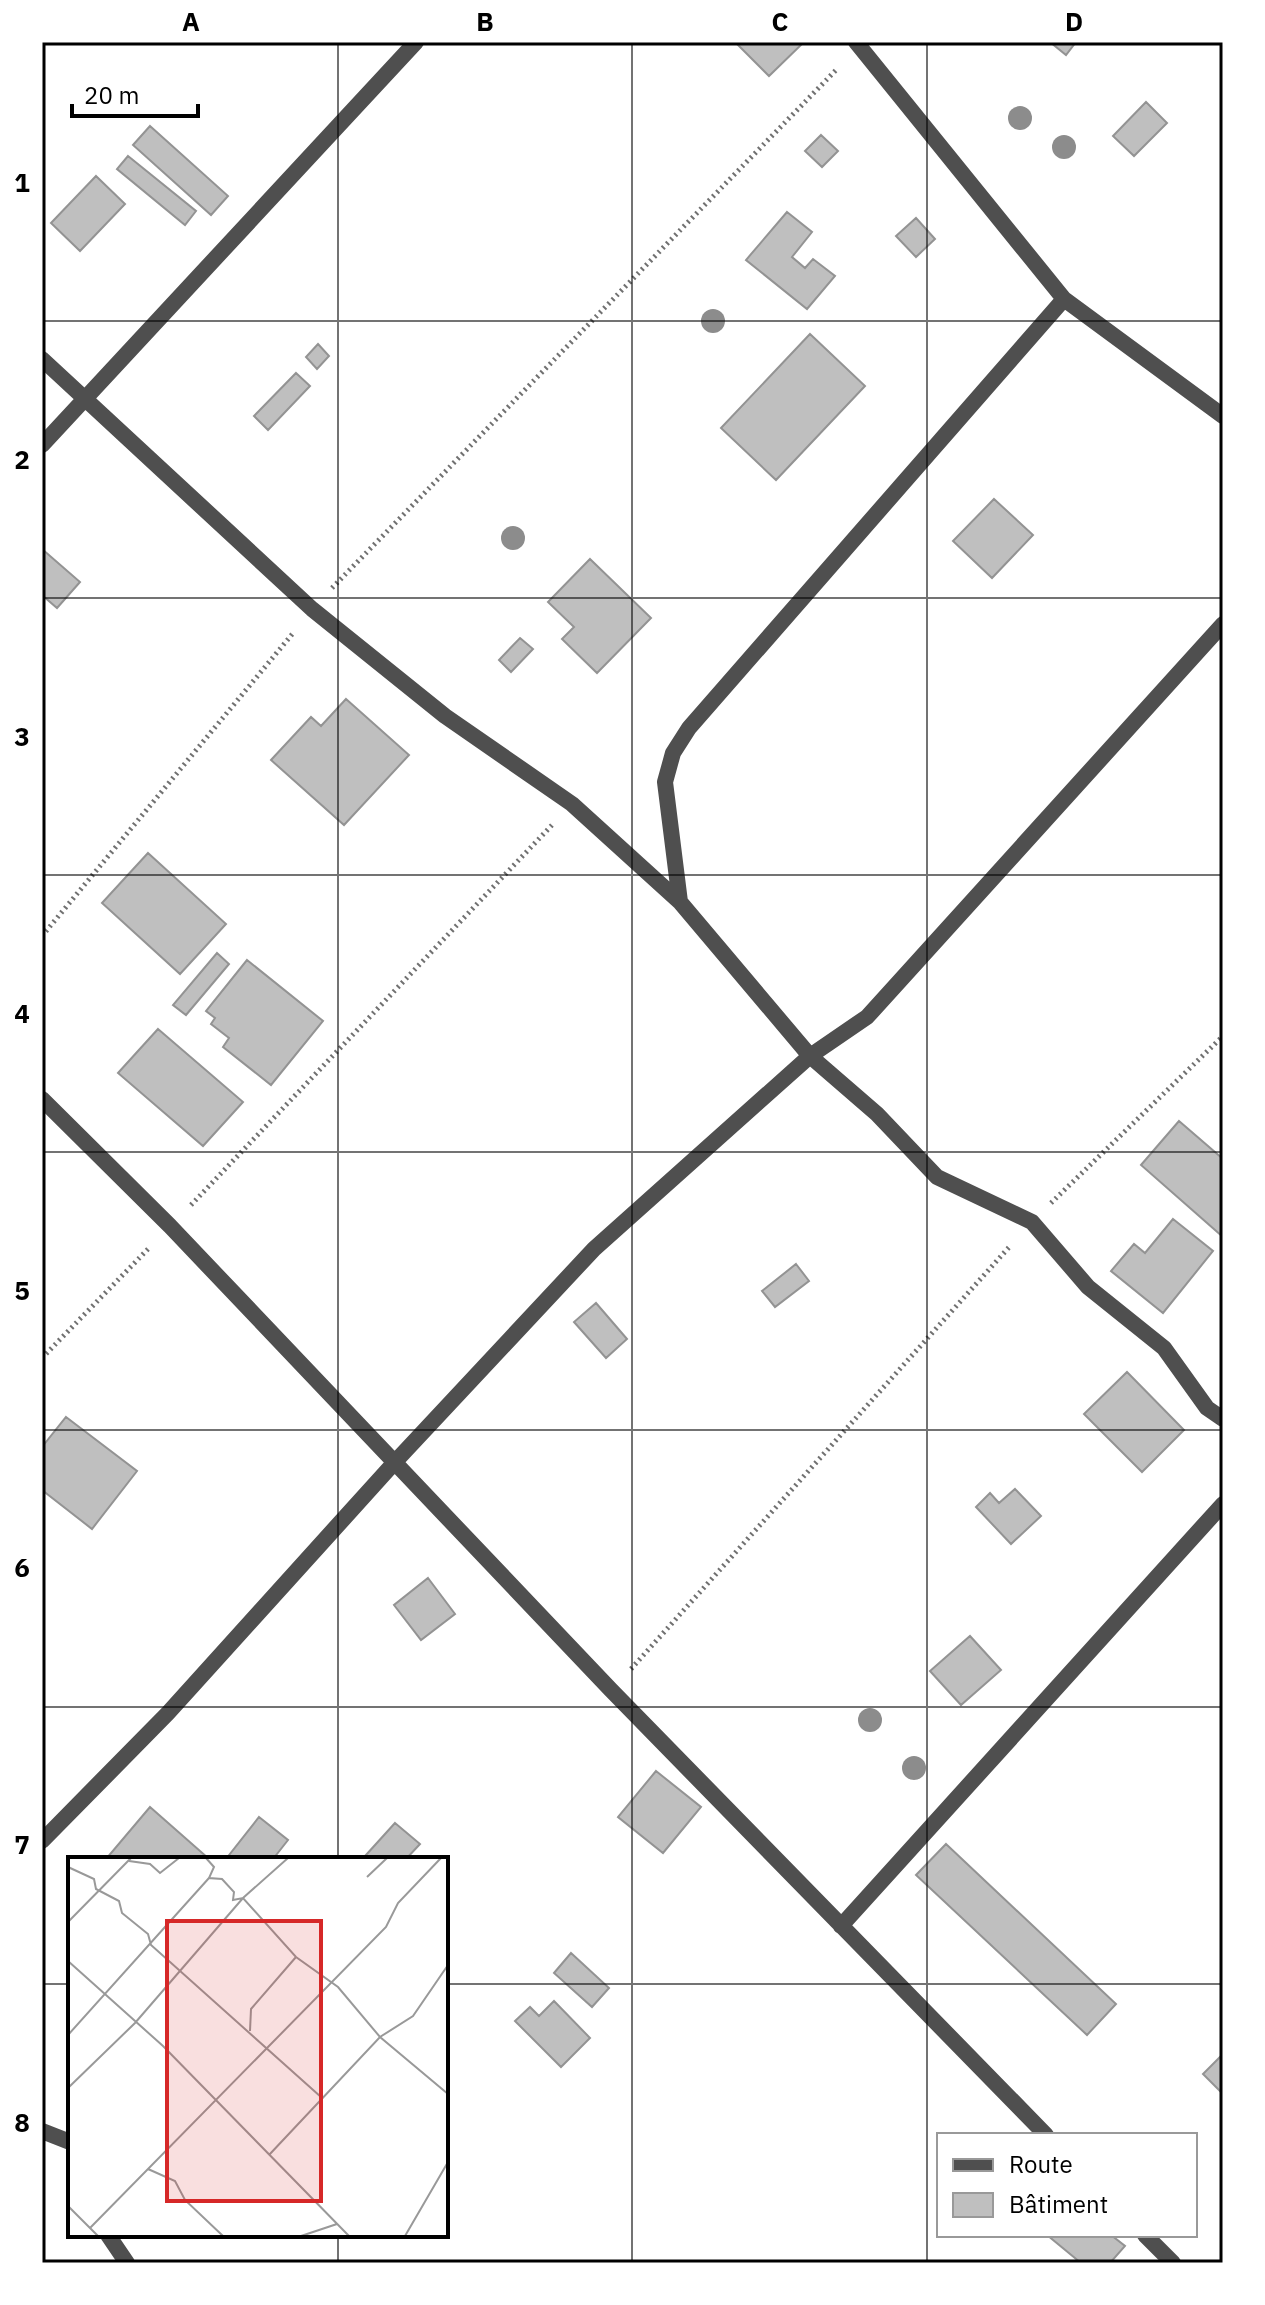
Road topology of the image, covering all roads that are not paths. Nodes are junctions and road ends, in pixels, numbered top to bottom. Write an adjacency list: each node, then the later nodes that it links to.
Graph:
1 (416, 42): 5 (street)
2 (858, 44): 3 (street)
3 (1064, 299): 6 (street); 9 (street)
4 (42, 359): 5 (street)
5 (84, 398): 7 (street); 9 (street)
6 (1223, 416)
7 (42, 445)
8 (1223, 624): 10 (street)
9 (680, 902): 10 (street)
10 (810, 1056): 12 (street); 13 (street)
11 (42, 1099): 13 (street)
12 (1223, 1419)
13 (394, 1463): 15 (street); 16 (street)
14 (1223, 1504): 16 (street)
15 (42, 1841)
16 (841, 1926): 18 (street)
17 (42, 2131): 19 (street)
18 (1044, 2133)
19 (68, 2141)
20 (109, 2237): 22 (street)
21 (1147, 2237): 23 (street)
22 (127, 2263)
23 (1173, 2263)

